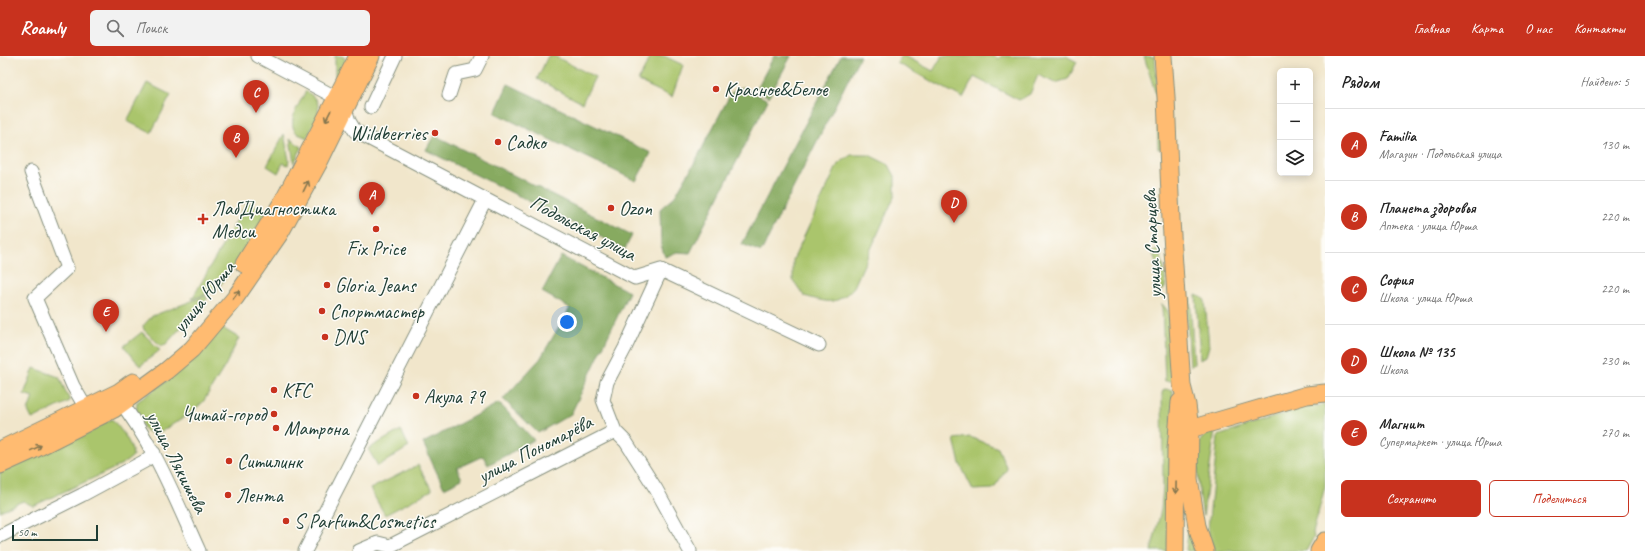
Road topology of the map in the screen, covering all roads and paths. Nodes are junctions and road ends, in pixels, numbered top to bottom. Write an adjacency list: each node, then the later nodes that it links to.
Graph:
1 (258, 56): 8 (street)
2 (358, 56): 8 (main road, улица Юрша)
3 (372, 56): 8 (main road, улица Юрша)
4 (395, 56): 9 (street)
5 (482, 56): 7 (street)
6 (1163, 56): 14 (main road, улица Старцева)
7 (448, 95)
8 (341, 103): 11 (street, Подольская улица); 16 (main road, улица Юрша)
9 (371, 107)
10 (32, 172): 17 (street)
11 (485, 200): 12 (street, Подольская улица); 27 (street)
12 (661, 270): 13 (street, Подольская улица); 19 (street, улица Пономарёва)
13 (819, 345)
14 (1182, 386): 18 (main road, улица Старцева); 21 (main road)
15 (1325, 393): 18 (main road)
16 (118, 399): 17 (main road, улица Юрша); 22 (street, улица Лякишева)
17 (89, 414): 20 (main road, улица Юрша); 23 (main road, улица Юрша, one-way to 17)
18 (1190, 429): 21 (main road); 31 (main road, улица Старцева)
19 (615, 431): 28 (street, улица Пономарёва); 29 (street)
20 (0, 450)
21 (1176, 450): 30 (main road, one-way to 30)
22 (154, 453): 24 (street); 26 (street, улица Лякишева)
23 (0, 465)
24 (0, 536)
25 (1325, 541): 32 (main road)
26 (199, 551)
27 (305, 551)
28 (359, 551)
29 (690, 551)
30 (1176, 551)
31 (1205, 551)
32 (1319, 551)

